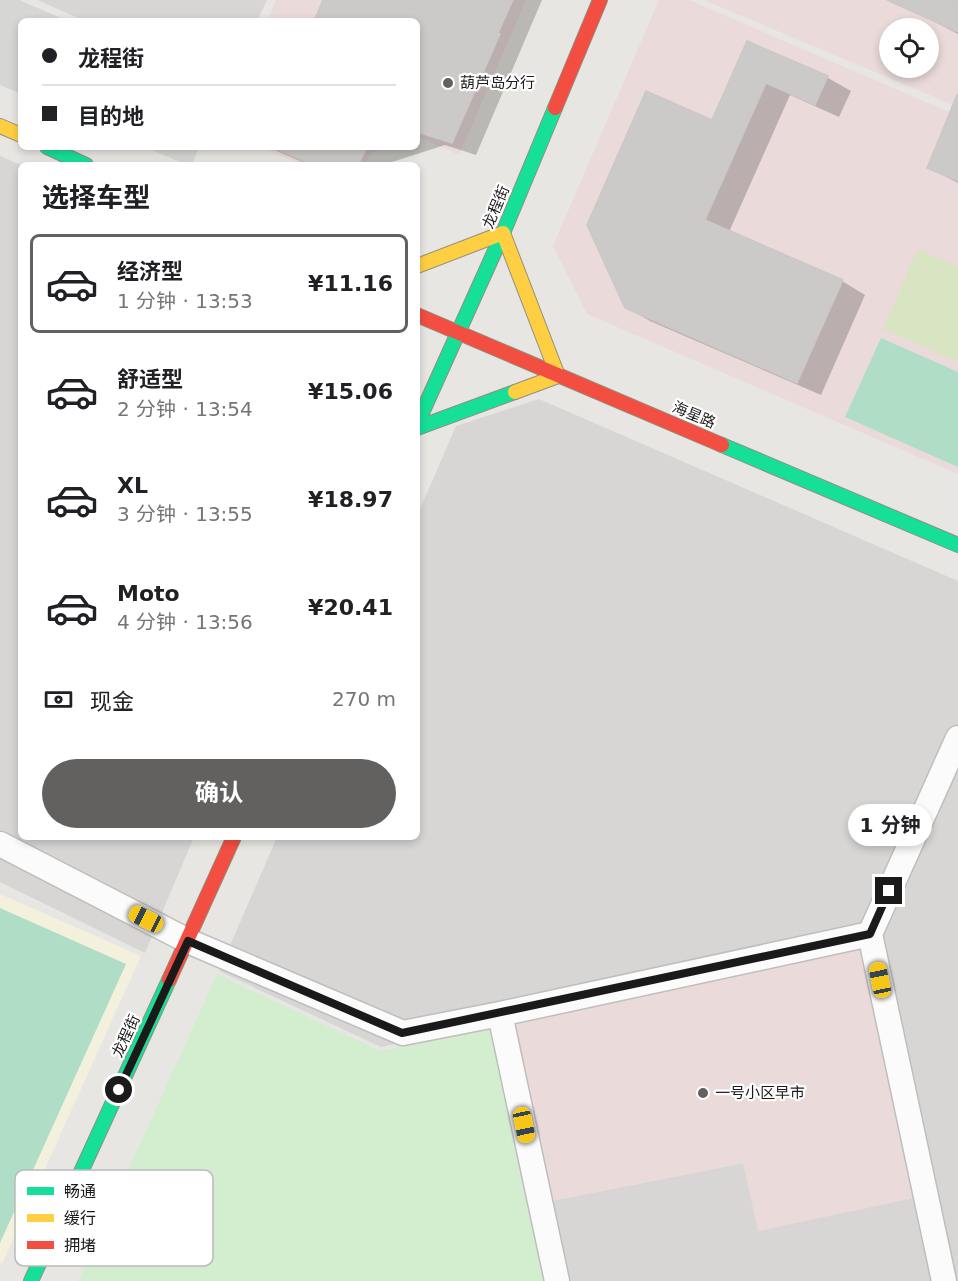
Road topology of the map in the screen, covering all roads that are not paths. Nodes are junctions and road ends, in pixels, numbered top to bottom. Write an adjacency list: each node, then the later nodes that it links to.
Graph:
1 (600, 0): 6 (main road, 龙程街)
2 (0, 126): 3 (main road)
3 (18, 134)
4 (53, 150): 5 (main road)
5 (76, 162)
6 (503, 233): 7 (main road); 9 (main road, 龙程街); 10 (main road)
7 (420, 265)
8 (420, 316): 9 (main road, 海星路)
9 (458, 333): 10 (main road, 海星路); 11 (main road, 龙程街)
10 (558, 376): 12 (main road); 13 (main road, 海星路)
11 (420, 419)
12 (420, 425)
13 (958, 544)
14 (958, 738): 17 (street)
15 (233, 840): 18 (main road, 龙程街)
16 (0, 844): 18 (street)
17 (870, 934): 19 (street); 24 (street)
18 (188, 941): 19 (street); 20 (main road, 龙程街)
19 (500, 1014): 23 (street)
20 (82, 1170)
21 (38, 1266): 22 (main road, 龙程街)
22 (31, 1281)
23 (557, 1281)
24 (944, 1281)

